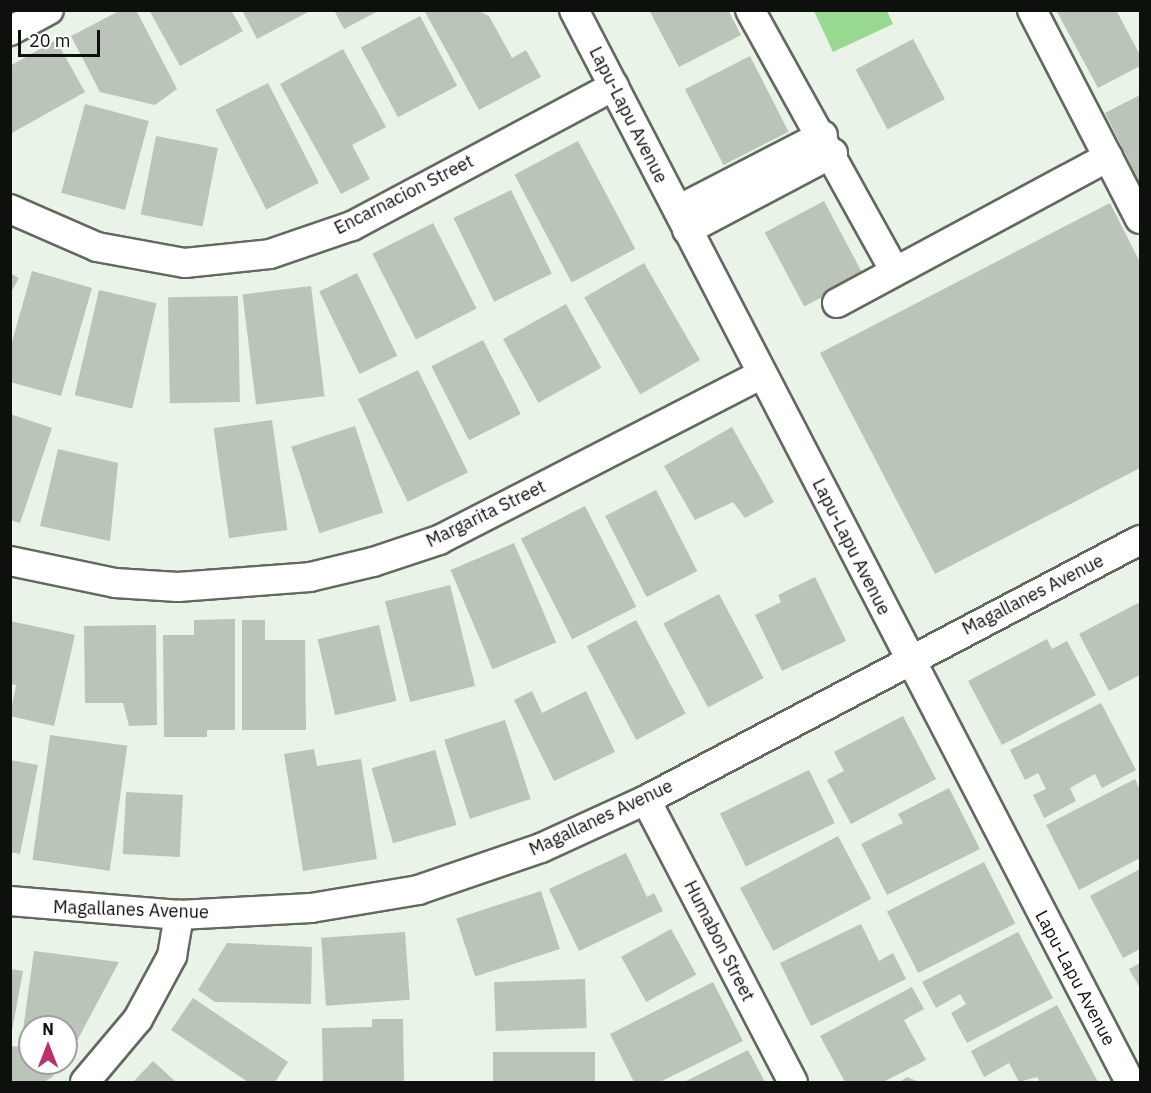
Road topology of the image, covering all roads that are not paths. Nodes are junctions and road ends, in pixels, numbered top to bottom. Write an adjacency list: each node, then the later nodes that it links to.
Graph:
1 (49, 10): 5 (street)
2 (574, 10): 6 (street, Lapu-Lapu Avenue)
3 (750, 10): 7 (street)
4 (1032, 10): 8 (street)
5 (10, 31)
6 (614, 86): 9 (street, Encarnacion Street); 11 (street, Lapu-Lapu Avenue)
7 (828, 144): 11 (street); 12 (street)
8 (1108, 157): 10 (street); 12 (street)
9 (10, 209)
10 (1140, 219)
11 (683, 220): 14 (street, Lapu-Lapu Avenue)
12 (894, 270): 13 (street)
13 (837, 303)
14 (762, 374): 16 (street, Margarita Street); 17 (street, Lapu-Lapu Avenue)
15 (1140, 540): 17 (street, Magallanes Avenue)
16 (10, 561)
17 (909, 659): 18 (street, Magallanes Avenue); 23 (street, Lapu-Lapu Avenue)
18 (646, 800): 20 (street, Magallanes Avenue); 22 (street, Humabon Street)
19 (10, 901): 20 (street, Magallanes Avenue)
20 (179, 915): 21 (street)
21 (85, 1083)
22 (793, 1083)
23 (1130, 1083)

